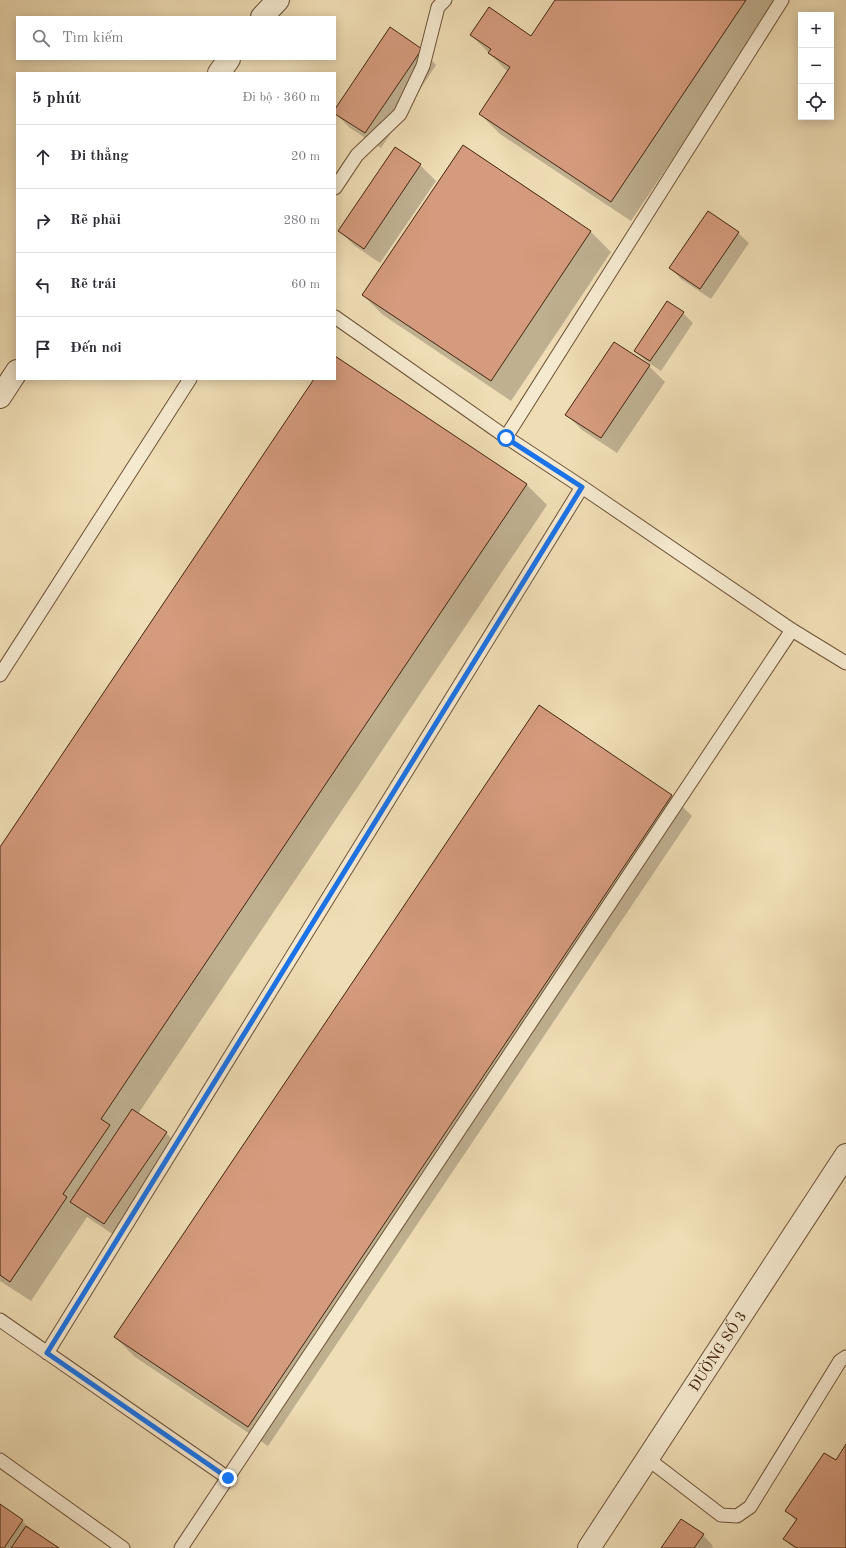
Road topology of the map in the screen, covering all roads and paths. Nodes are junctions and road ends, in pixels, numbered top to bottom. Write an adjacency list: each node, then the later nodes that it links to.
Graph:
1 (278, 0): 4 (street)
2 (445, 0): 7 (lane)
3 (782, 0): 12 (lane)
4 (263, 16)
5 (228, 60): 6 (street)
6 (220, 72)
7 (336, 186)
8 (336, 318): 12 (lane)
9 (16, 373): 11 (street)
10 (189, 380): 16 (lane)
11 (0, 397)
12 (506, 438): 13 (lane)
13 (582, 487): 14 (lane); 19 (lane)
14 (792, 630): 15 (lane); 23 (lane)
15 (846, 663)
16 (0, 675)
17 (846, 1155): 22 (street, ĐƯỜNG SỐ 3)
18 (0, 1320): 19 (lane)
19 (47, 1353): 23 (lane)
20 (846, 1356): 22 (lane)
21 (0, 1460): 24 (lane)
22 (648, 1460): 26 (street, ĐƯỜNG SỐ 3)
23 (228, 1478): 25 (lane)
24 (123, 1548)
25 (181, 1548)
26 (589, 1548)

